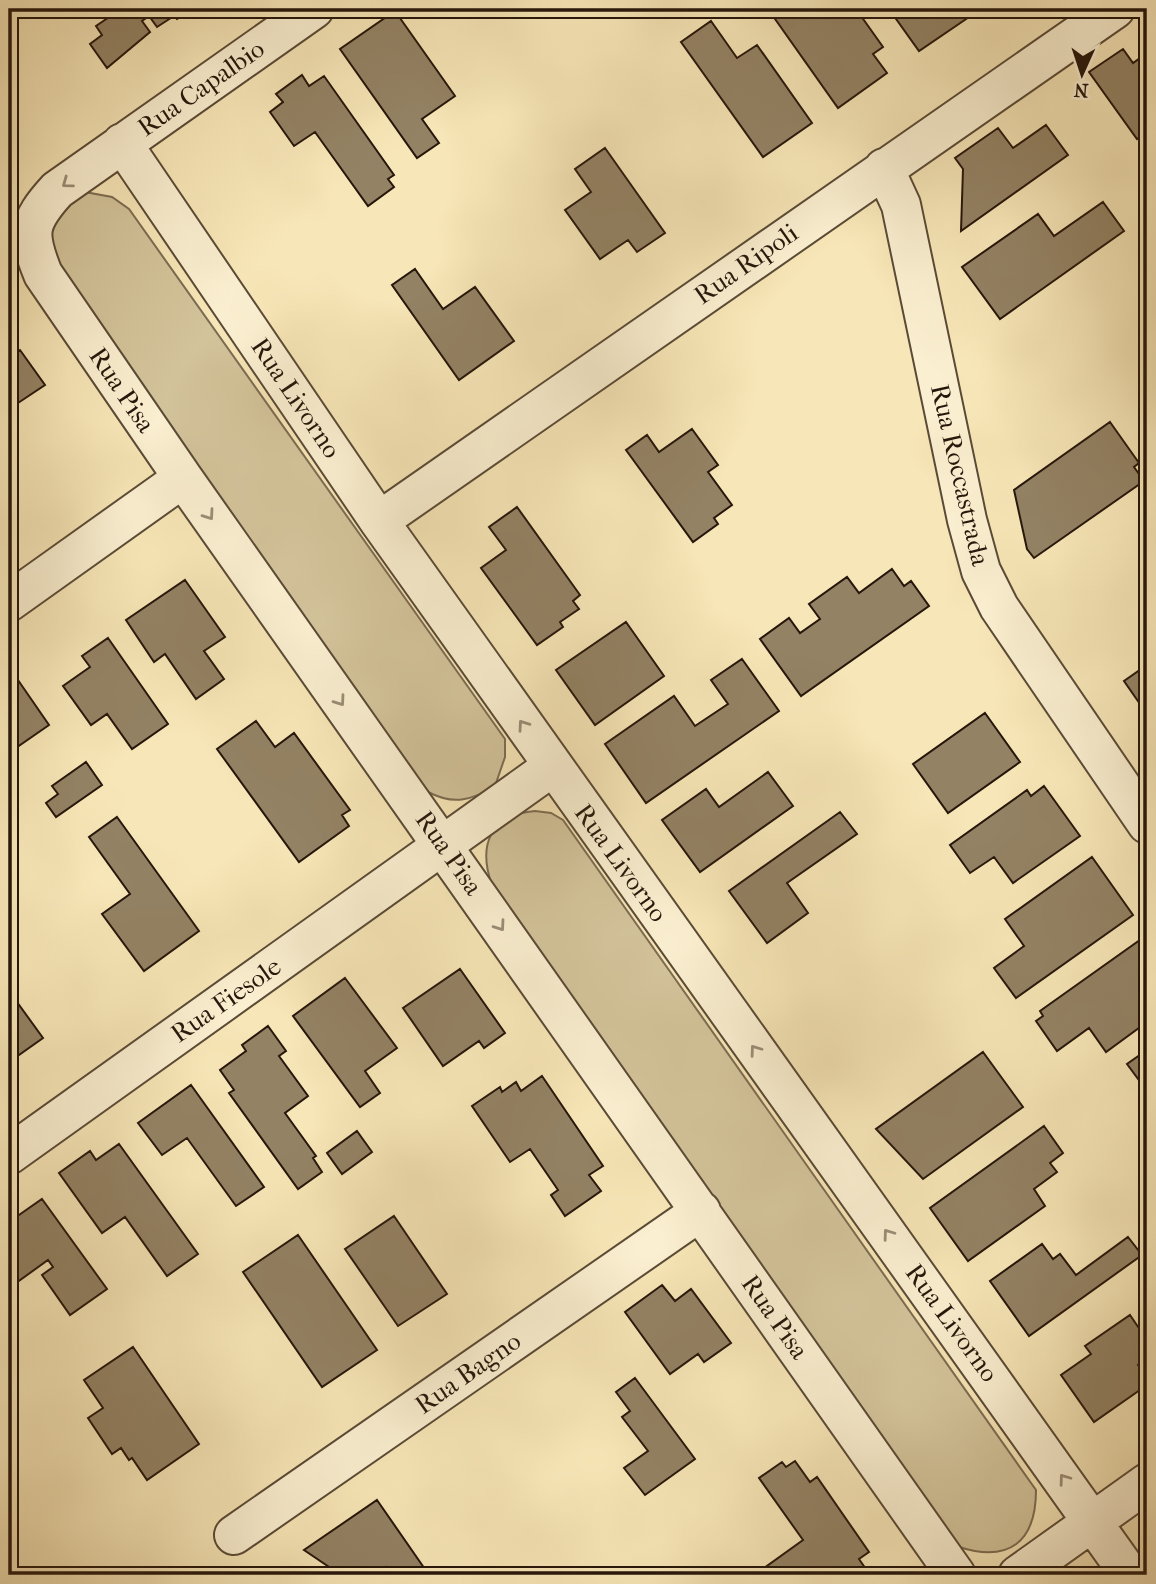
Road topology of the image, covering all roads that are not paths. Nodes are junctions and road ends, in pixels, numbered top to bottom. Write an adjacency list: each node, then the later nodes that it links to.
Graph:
1 (314, 9): 3 (street, Rua Capalbio)
2 (1115, 9): 4 (street, Rua Ripoli)
3 (122, 143): 5 (street, Rua Pisa, one-way to 5); 6 (street, Rua Livorno)
4 (884, 168): 6 (street, Rua Ripoli); 9 (street, Rua Roccastrada)
5 (183, 478): 7 (street); 10 (street, Rua Pisa, one-way to 10)
6 (379, 521): 8 (street, Rua Livorno, one-way to 6)
7 (9, 602)
8 (552, 767): 10 (street, Rua Fiesole); 14 (street, Rua Livorno, one-way to 8)
9 (1147, 824)
10 (443, 846): 11 (street, Rua Fiesole); 12 (street, Rua Pisa, one-way to 12)
11 (9, 1155)
12 (701, 1211): 15 (street, Rua Bagno); 16 (street, Rua Pisa)
13 (1147, 1483): 14 (street)
14 (1095, 1522): 17 (street); 18 (street, Rua Livorno)
15 (234, 1535)
16 (956, 1575)
17 (1018, 1575)
18 (1130, 1575)

